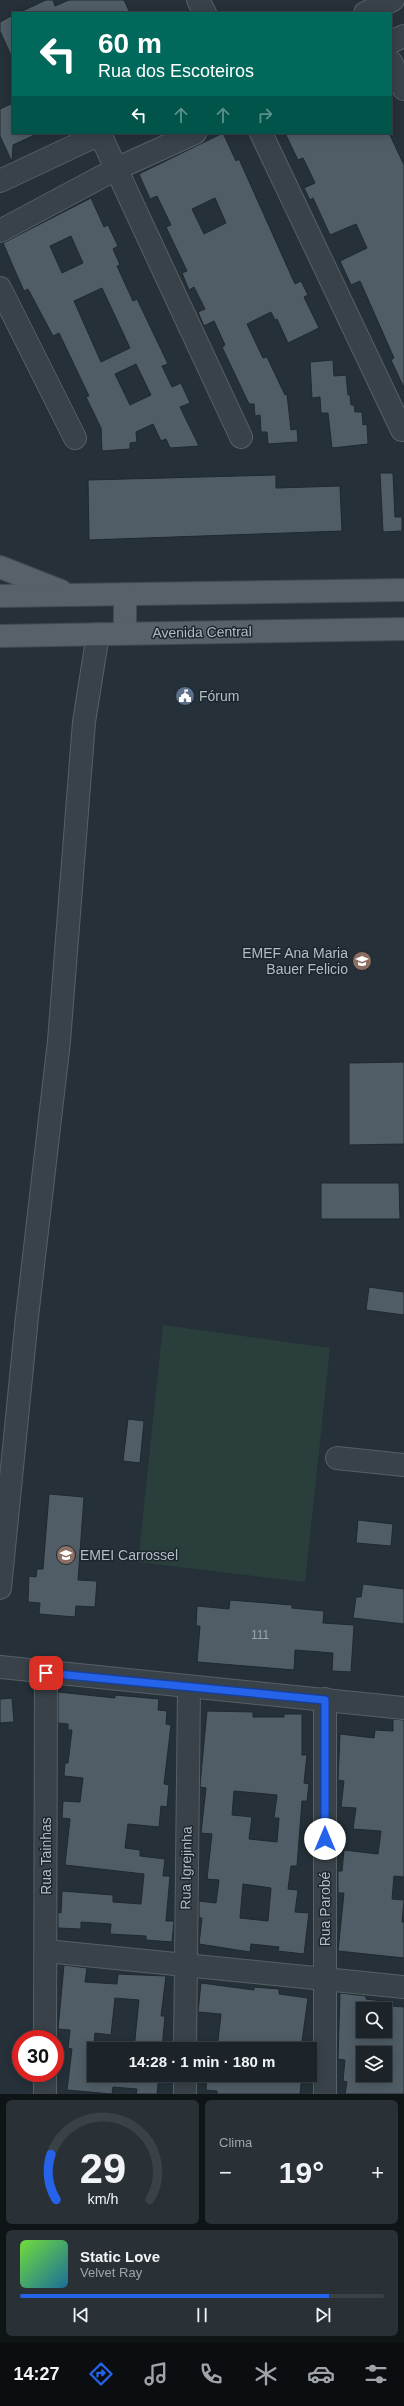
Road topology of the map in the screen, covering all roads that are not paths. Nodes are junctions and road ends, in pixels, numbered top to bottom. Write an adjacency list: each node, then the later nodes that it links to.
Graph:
1 (198, 0): 4 (street)
2 (393, 0): 3 (street)
3 (365, 9)
4 (204, 12)
5 (404, 36): 6 (street)
6 (392, 42)
7 (392, 64): 8 (street)
8 (404, 90)
9 (99, 134): 14 (street)
10 (101, 134): 13 (street)
11 (193, 134): 13 (street)
12 (261, 134): 17 (street)
13 (116, 169): 15 (street); 18 (street)
14 (0, 181)
15 (0, 231)
16 (0, 288): 19 (street)
17 (402, 430)
18 (241, 437)
19 (75, 438)
20 (0, 567): 23 (main road)
21 (404, 590): 22 (main road)
22 (125, 594): 23 (main road); 26 (main road)
23 (71, 595): 24 (main road)
24 (0, 596)
25 (404, 629): 26 (main road, Avenida Central)
26 (124, 633): 27 (main road, Avenida Central)
27 (98, 634): 28 (main road, Avenida Central); 31 (street)
28 (0, 636)
29 (337, 1458): 30 (street)
30 (404, 1465)
31 (0, 1588)
32 (0, 1650): 33 (street)
33 (7, 1667): 34 (street)
34 (46, 1673): 35 (street); 38 (street, Rua Tainhas)
35 (189, 1687): 36 (street); 39 (street, Rua Igrejinha)
36 (325, 1700): 37 (street); 40 (street, Rua Parobé)
37 (404, 1708)
38 (46, 1951): 39 (street); 42 (street, Rua Tainhas)
39 (185, 1964): 40 (street); 43 (street, Rua Igrejinha)
40 (325, 1978): 41 (street); 48 (street, Rua Parobé)
41 (404, 1987)
42 (45, 2030)
43 (185, 2042)
44 (45, 2082): 46 (street)
45 (185, 2082): 47 (street)
46 (45, 2094)
47 (185, 2094)
48 (325, 2094)

